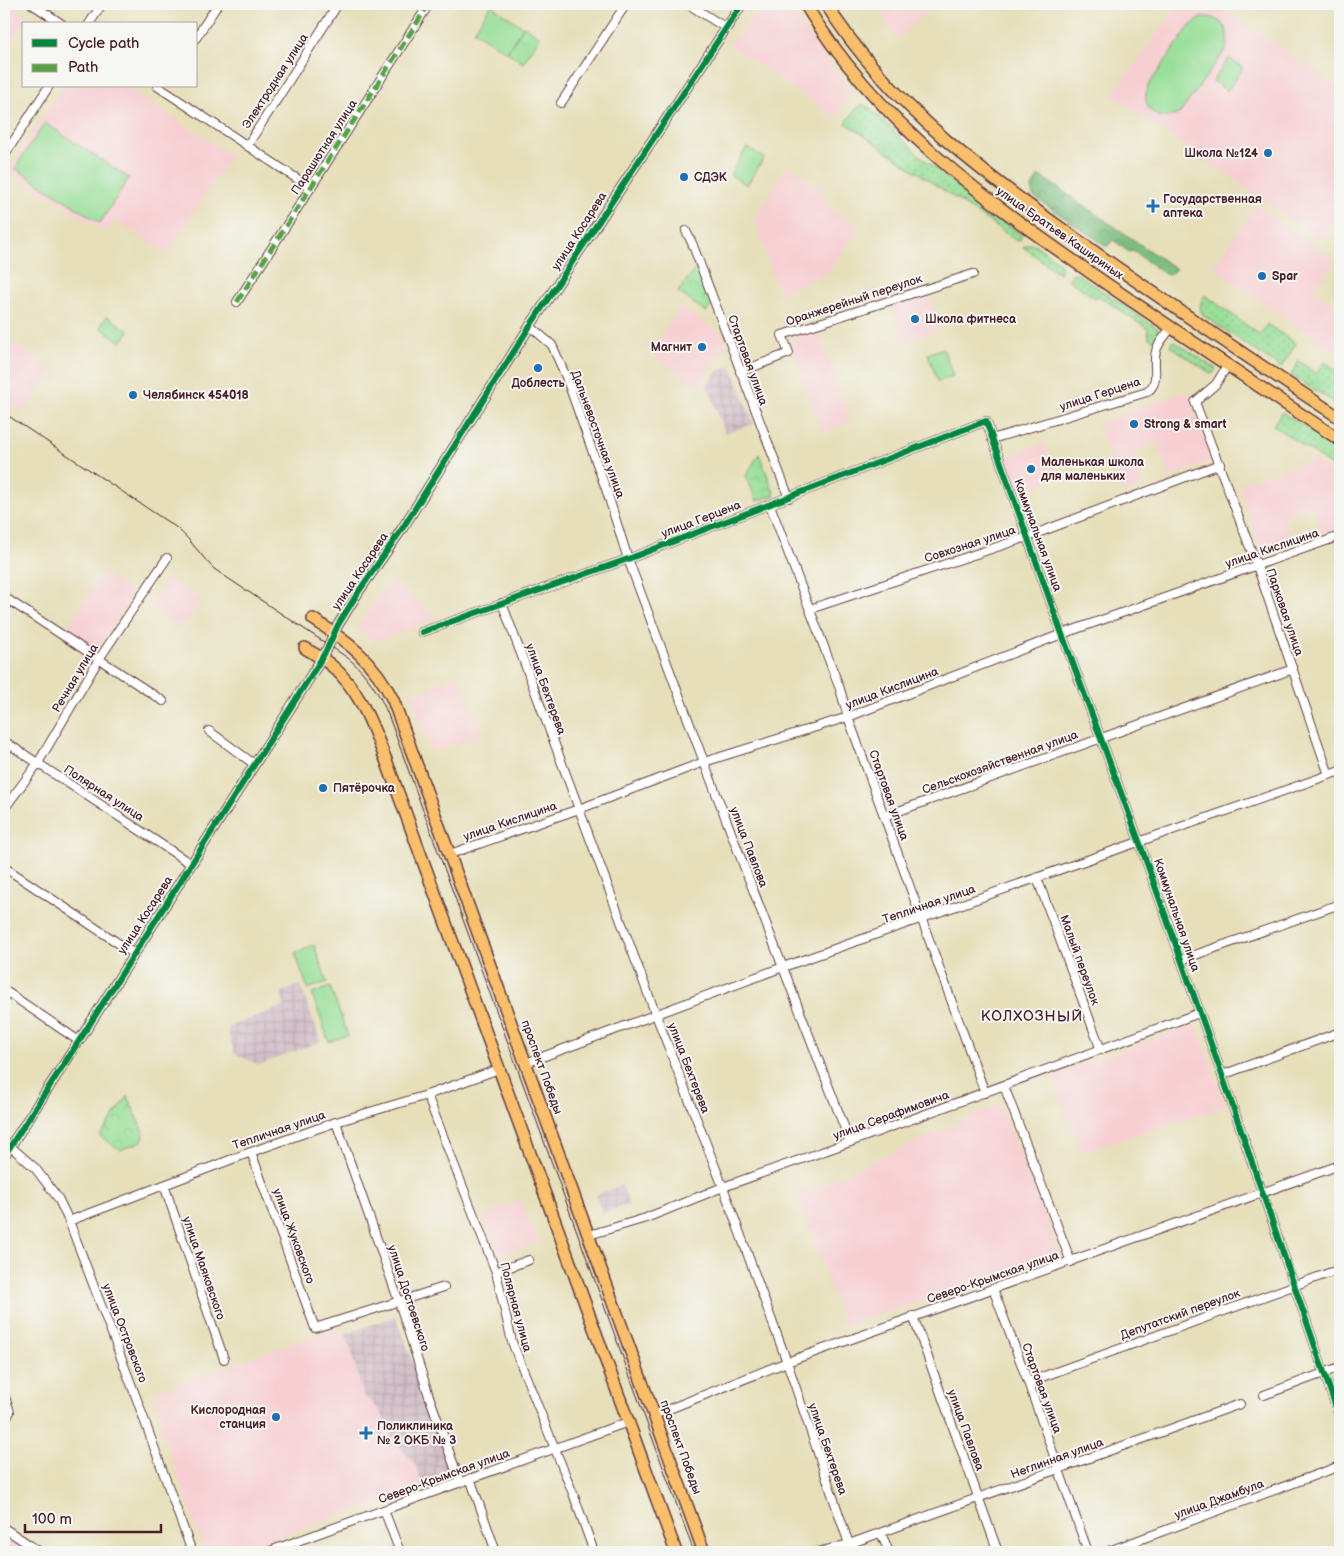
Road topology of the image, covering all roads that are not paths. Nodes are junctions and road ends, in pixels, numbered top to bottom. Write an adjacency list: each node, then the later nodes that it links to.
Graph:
1 (32, 4): 11 (street)
2 (102, 4): 12 (street)
3 (218, 4): 14 (street)
4 (338, 4): 18 (street, Электродная улица)
5 (429, 4): 20 (street, Парашютная улица)
6 (626, 4): 17 (street)
7 (688, 4): 13 (street)
8 (742, 4): 13 (street, улица Косарева)
9 (805, 4): 25 (main road, улица Братьев Кашириных)
10 (826, 4): 28 (main road, улица Братьев Кашириных)
11 (59, 22)
12 (90, 22)
13 (726, 28): 24 (street, улица Косарева)
14 (198, 35)
15 (48, 88): 19 (street)
16 (162, 88): 18 (street)
17 (561, 103)
18 (247, 146): 20 (street)
19 (4, 156)
20 (311, 188): 23 (street, Парашютная улица)
21 (686, 231): 27 (street, Стартовая улица)
22 (973, 274): 27 (street, Оранжерейный переулок)
23 (237, 302)
24 (530, 326): 38 (street, Дальневосточная улица); 45 (street, улица Косарева)
25 (1171, 328): 26 (main road, улица Братьев Кашириных); 30 (street, улица Герцена)
26 (1228, 366): 31 (main road, улица Братьев Кашириных); 32 (street, Парковая улица)
27 (740, 372): 33 (street, Стартовая улица)
28 (1340, 418)
29 (986, 421): 30 (street, Коммунальная улица); 33 (street, улица Герцена)
30 (992, 439): 36 (street, Коммунальная улица)
31 (1340, 440)
32 (1220, 464): 36 (street, Совхозная улица); 39 (street, Парковая улица)
33 (789, 498): 34 (street, улица Герцена)
34 (770, 505): 38 (street, улица Герцена); 42 (street, Стартовая улица)
35 (1340, 536): 39 (street, улица Кислицина)
36 (1027, 537): 42 (street, Совхозная улица); 46 (street, Коммунальная улица)
37 (167, 558): 49 (street, Речная улица)
38 (628, 559): 41 (street, улица Герцена); 56 (street, улица Павлова)
39 (1257, 566): 46 (street, улица Кислицина); 50 (street, Парковая улица)
40 (4, 597): 49 (street)
41 (502, 603): 44 (street, улица Герцена); 62 (street, улица Бехтерева)
42 (810, 609): 52 (street, Стартовая улица)
43 (313, 619): 45 (main road, проспект Победы)
44 (422, 632)
45 (334, 633): 48 (street, улица Косарева); 65 (main road, проспект Победы)
46 (1062, 634): 52 (street, улица Кислицина); 54 (street, Коммунальная улица)
47 (305, 648): 48 (main road)
48 (321, 658): 58 (street, улица Косарева); 81 (main road)
49 (98, 659): 51 (street); 57 (street, Речная улица)
50 (1293, 669): 54 (street, Сельскохозяйственная улица); 60 (street, Парковая улица)
51 (163, 701)
52 (848, 717): 56 (street, улица Кислицина); 63 (street, Стартовая улица)
53 (209, 731): 58 (street)
54 (1100, 738): 63 (street, Сельскохозяйственная улица); 64 (street, Коммунальная улица)
55 (4, 741): 57 (street, Полярная улица)
56 (704, 762): 62 (street, улица Кислицина); 73 (street, улица Павлова)
57 (38, 763): 61 (street, Речная улица); 66 (street, Полярная улица)
58 (254, 764): 66 (street, улица Косарева)
59 (1340, 771): 60 (street, Тепличная улица)
60 (1329, 775): 64 (street, Тепличная улица)
61 (4, 809)
62 (579, 809): 65 (street, улица Кислицина); 76 (street, улица Бехтерева)
63 (885, 816): 70 (street, Стартовая улица)
64 (1139, 841): 68 (street, Тепличная улица); 72 (street, Коммунальная улица)
65 (450, 854): 80 (main road, проспект Победы)
66 (191, 864): 71 (street, улица Косарева)
67 (4, 867): 71 (street)
68 (1037, 878): 70 (street, Тепличная улица); 79 (street, Малый переулок)
69 (1340, 904): 72 (street)
70 (922, 918): 73 (street, Тепличная улица); 84 (street, Стартовая улица)
71 (133, 953): 78 (street, улица Косарева)
72 (1181, 960): 75 (street, Коммунальная улица)
73 (783, 967): 76 (street, Тепличная улица); 87 (street, улица Павлова)
74 (4, 990): 78 (street)
75 (1199, 1013): 79 (street, улица Серафимовича); 82 (street, Коммунальная улица)
76 (656, 1014): 80 (street, Тепличная улица); 93 (street, улица Бехтерева)
77 (1340, 1032): 82 (street)
78 (79, 1041): 88 (street, улица Косарева)
79 (1101, 1050): 83 (street, улица Серафимовича)
80 (526, 1062): 96 (main road, проспект Победы)
81 (500, 1069): 85 (street, Тепличная улица); 117 (main road)
82 (1222, 1075): 94 (street, Коммунальная улица)
83 (1004, 1086): 84 (street, улица Серафимовича); 98 (street)
84 (986, 1092): 87 (street, улица Серафимовича)
85 (427, 1095): 86 (street, Тепличная улица); 100 (street, Полярная улица)
86 (336, 1122): 89 (street, Тепличная улица); 104 (street, улица Достоевского)
87 (850, 1142): 93 (street, улица Серафимовича)
88 (7, 1143): 90 (street, улица Косарева); 95 (street, улица Островского)
89 (251, 1152): 92 (street, Тепличная улица); 104 (street, улица Жуковского)
90 (4, 1156)
91 (1340, 1165): 94 (street, Северо-Крымская улица)
92 (164, 1185): 95 (street, Тепличная улица); 106 (street, улица Маяковского)
93 (723, 1187): 96 (street, улица Серафимовича); 107 (street, улица Бехтерева)
94 (1262, 1193): 98 (street, Северо-Крымская улица); 101 (street, Коммунальная улица)
95 (69, 1221): 130 (street, улица Островского)
96 (588, 1235): 114 (main road, проспект Победы)
97 (529, 1260): 100 (street)
98 (1071, 1262): 103 (street, Северо-Крымская улица)
99 (1340, 1269): 101 (street, Депутатский переулок)
100 (496, 1272): 118 (street, Полярная улица)
101 (1293, 1285): 109 (street, Коммунальная улица); 110 (street, Депутатский переулок)
102 (444, 1288): 104 (street)
103 (993, 1289): 105 (street, Северо-Крымская улица); 110 (street, Стартовая улица)
104 (399, 1302): 122 (street, улица Достоевского)
105 (913, 1316): 107 (street, Северо-Крымская улица); 123 (street, улица Павлова)
106 (224, 1359)
107 (787, 1362): 114 (street, Северо-Крымская улица); 128 (street, улица Бехтерева)
108 (1340, 1367): 109 (street)
109 (1325, 1372): 112 (street); 115 (street, Коммунальная улица)
110 (1028, 1382): 120 (street, Стартовая улица)
111 (4, 1394): 116 (street)
112 (1264, 1395)
113 (1240, 1404): 120 (street, Неглинная улица)
114 (654, 1415): 137 (main road, проспект Победы)
115 (1340, 1419)
116 (4, 1421)
117 (628, 1422): 118 (street, Северо-Крымская улица); 136 (main road)
118 (555, 1448): 121 (street, Северо-Крымская улица); 135 (street, Полярная улица)
119 (1340, 1466): 142 (street, улица Джамбула)
120 (1059, 1470): 123 (street, Неглинная улица); 141 (street, Стартовая улица)
121 (470, 1478): 122 (street, Северо-Крымская улица); 134 (street)
122 (460, 1482): 124 (street, Северо-Крымская улица)
123 (979, 1497): 126 (street, Неглинная улица); 140 (street, улица Павлова)
124 (384, 1510): 127 (street, Северо-Крымская улица); 133 (street)
125 (4, 1528): 129 (street)
126 (881, 1532): 128 (street, Неглинная улица); 139 (street)
127 (292, 1543): 131 (street, Северо-Крымская улица); 132 (street)
128 (849, 1544): 138 (street, Неглинная улица)
129 (40, 1552)
130 (192, 1552)
131 (267, 1552)
132 (296, 1552)
133 (400, 1552)
134 (496, 1552)
135 (594, 1552)
136 (676, 1552)
137 (704, 1552)
138 (820, 1552)
139 (889, 1552)
140 (998, 1552)
141 (1088, 1552)
142 (1106, 1552)

